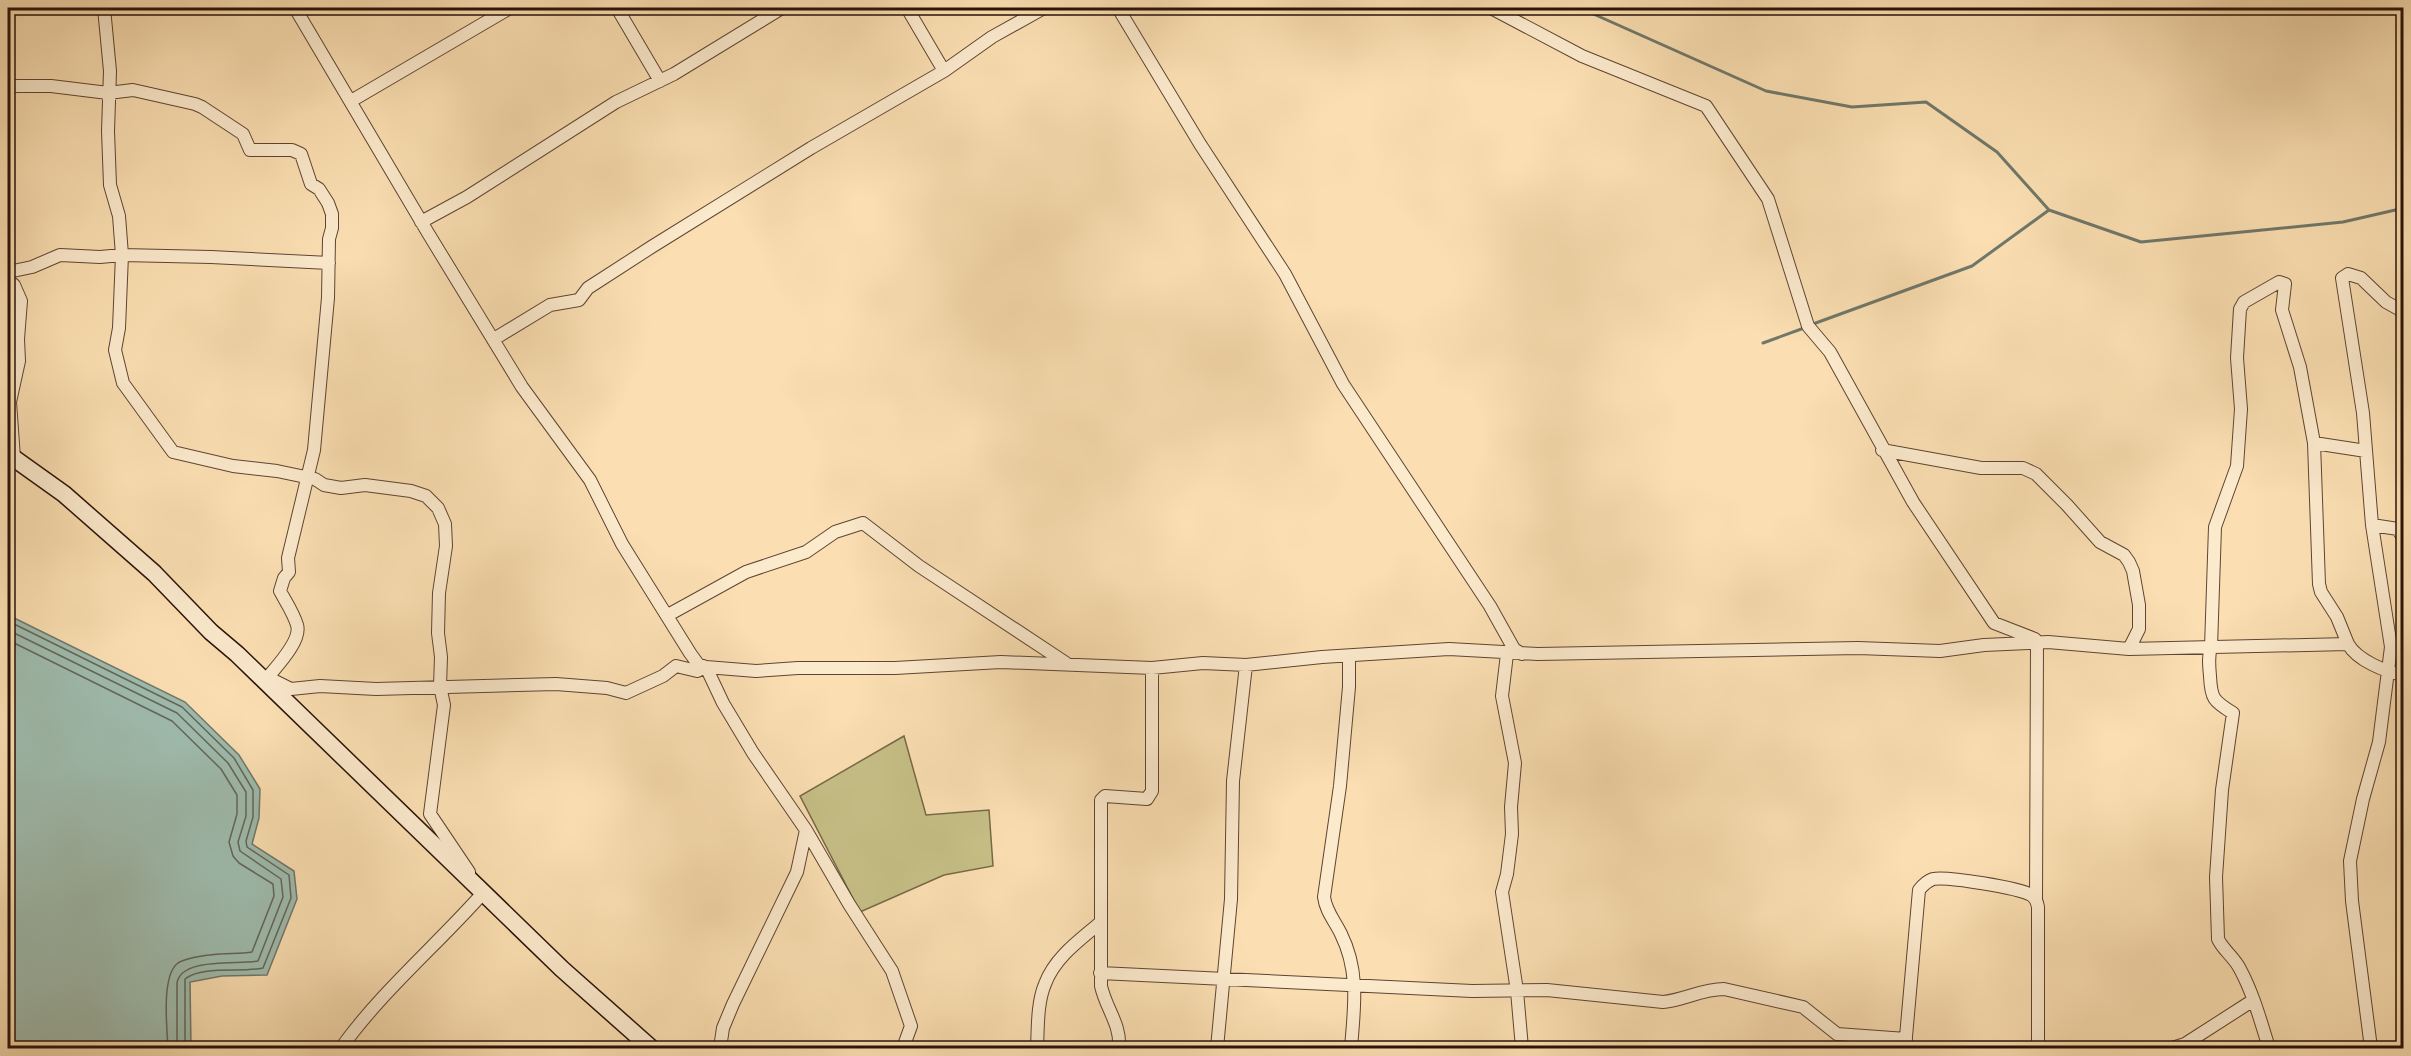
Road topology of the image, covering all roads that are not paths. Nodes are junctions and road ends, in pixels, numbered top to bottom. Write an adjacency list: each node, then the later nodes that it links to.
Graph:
1 (104, 8): 13 (street)
2 (295, 8): 14 (street)
3 (510, 8): 14 (street)
4 (617, 8): 11 (street)
5 (907, 8): 10 (street)
6 (1044, 8): 10 (street)
7 (1118, 8): 35 (street)
8 (1491, 8): 23 (street)
9 (775, 9): 11 (street)
10 (944, 71): 21 (street)
11 (660, 81): 15 (street)
12 (8, 86): 13 (street)
13 (108, 93): 16 (street); 17 (street)
14 (351, 101): 15 (street)
15 (422, 222): 21 (street)
16 (122, 255): 17 (street); 18 (street); 26 (street)
17 (329, 263): 26 (street)
18 (8, 272)
19 (8, 280): 25 (street)
20 (2403, 312): 24 (street)
21 (494, 339): 29 (street)
22 (2314, 442): 24 (street); 31 (street); 32 (street)
23 (1882, 450): 30 (street); 33 (street)
24 (2366, 451): 27 (street)
25 (11, 456): 43 (street)
26 (308, 479): 43 (street); 44 (street)
27 (2372, 525): 28 (street); 41 (street)
28 (2403, 540)
29 (668, 615): 37 (street); 39 (street)
30 (2043, 642): 33 (street); 35 (street); 47 (street)
31 (2348, 644): 32 (street); 41 (street)
32 (2211, 647): 33 (street); 53 (street)
33 (2128, 649)
34 (1507, 654): 35 (street); 36 (street); 52 (street)
35 (1522, 654)
36 (1349, 657): 38 (street); 51 (street)
37 (1066, 663): 39 (street); 40 (street)
38 (1246, 665): 40 (street); 50 (street)
39 (706, 667): 44 (street); 45 (street)
40 (1152, 668): 48 (street)
41 (2388, 673): 42 (street); 67 (street)
42 (2403, 675)
43 (267, 680): 44 (street); 46 (street)
44 (440, 686): 46 (street)
45 (806, 830): 58 (street); 59 (street)
46 (483, 893): 56 (street); 57 (street)
47 (2036, 900): 54 (street); 64 (street)
48 (1101, 922): 49 (street); 60 (street)
49 (1100, 973): 50 (street); 61 (street)
50 (1223, 978): 51 (street); 55 (street)
51 (1356, 985): 52 (street); 62 (street)
52 (1517, 991): 54 (street); 63 (street)
53 (2252, 1001): 65 (street); 66 (street)
54 (1906, 1044)
55 (1220, 1047)
56 (341, 1048)
57 (651, 1048)
58 (720, 1048)
59 (903, 1048)
60 (1037, 1048)
61 (1119, 1048)
62 (1351, 1048)
63 (1522, 1048)
64 (2038, 1048)
65 (2172, 1048)
66 (2269, 1048)
67 (2371, 1048)

